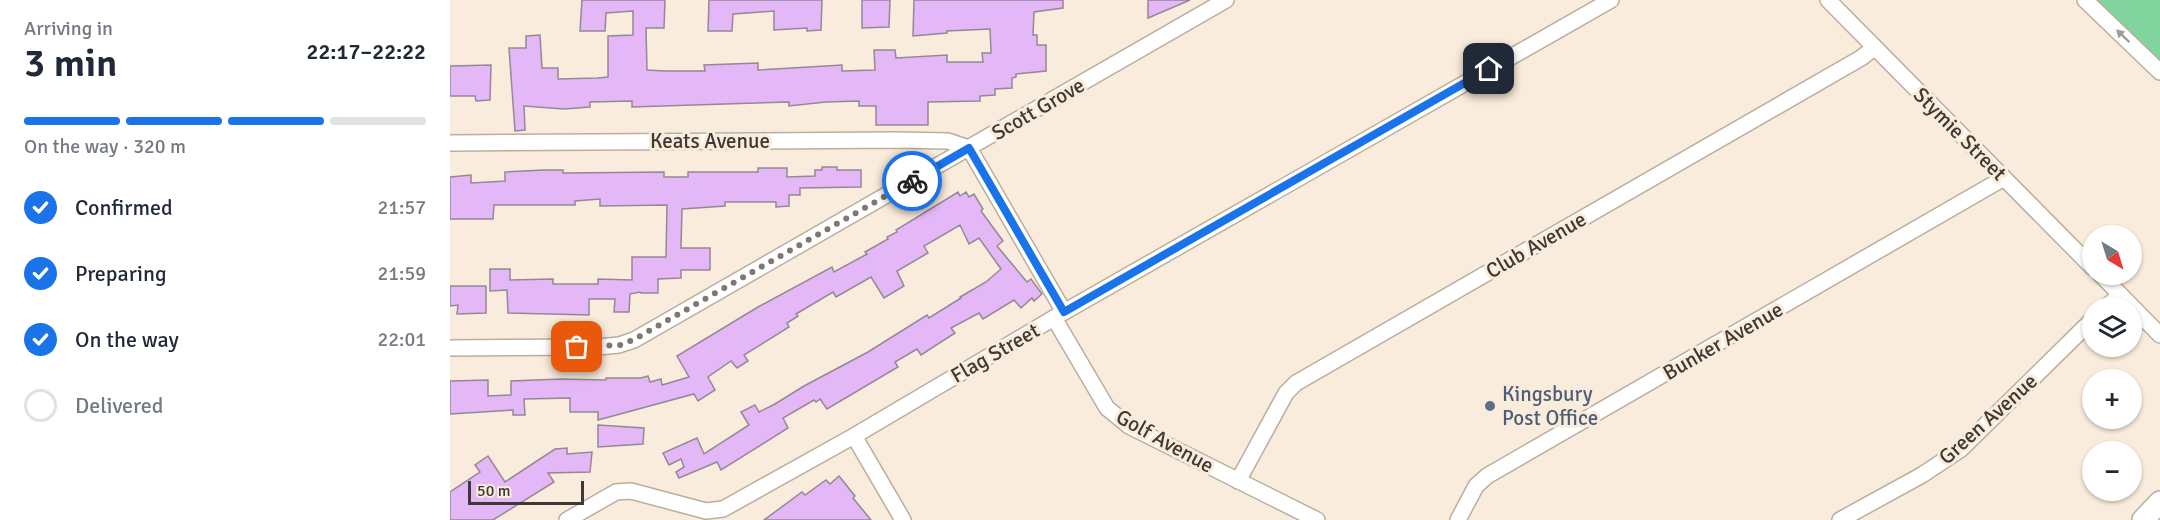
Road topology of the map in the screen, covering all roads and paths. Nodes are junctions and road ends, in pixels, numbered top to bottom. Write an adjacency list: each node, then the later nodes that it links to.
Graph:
1 (1226, 0): 8 (street, Scott Grove)
2 (1611, 0): 14 (street, Flag Street)
3 (1828, 0): 5 (street, Stymie Street)
4 (2085, 0): 6 (street, one-way to 4)
5 (1874, 48): 9 (street, Stymie Street); 19 (street, Club Avenue)
6 (2160, 72)
7 (450, 143): 8 (street, Keats Avenue)
8 (969, 148): 14 (street, Golf Avenue); 17 (street, Scott Grove)
9 (2004, 178): 10 (street, Stymie Street); 26 (street, Bunker Avenue)
10 (2082, 257)
11 (2110, 285): 12 (street)
12 (2120, 295): 13 (street); 16 (street)
13 (2118, 297)
14 (1059, 315): 18 (street, Flag Street); 19 (street, Golf Avenue)
15 (2082, 330): 27 (street, Green Avenue)
16 (2160, 335)
17 (450, 348)
18 (854, 436): 22 (street, Flag Street); 24 (street)
19 (1238, 482): 25 (street, Golf Avenue)
20 (2160, 502): 28 (main road)
21 (2160, 507): 28 (main road)
22 (726, 514): 23 (street)
23 (567, 520)
24 (903, 520)
25 (1317, 520)
26 (1458, 520)
27 (1840, 520)
28 (2144, 520)

